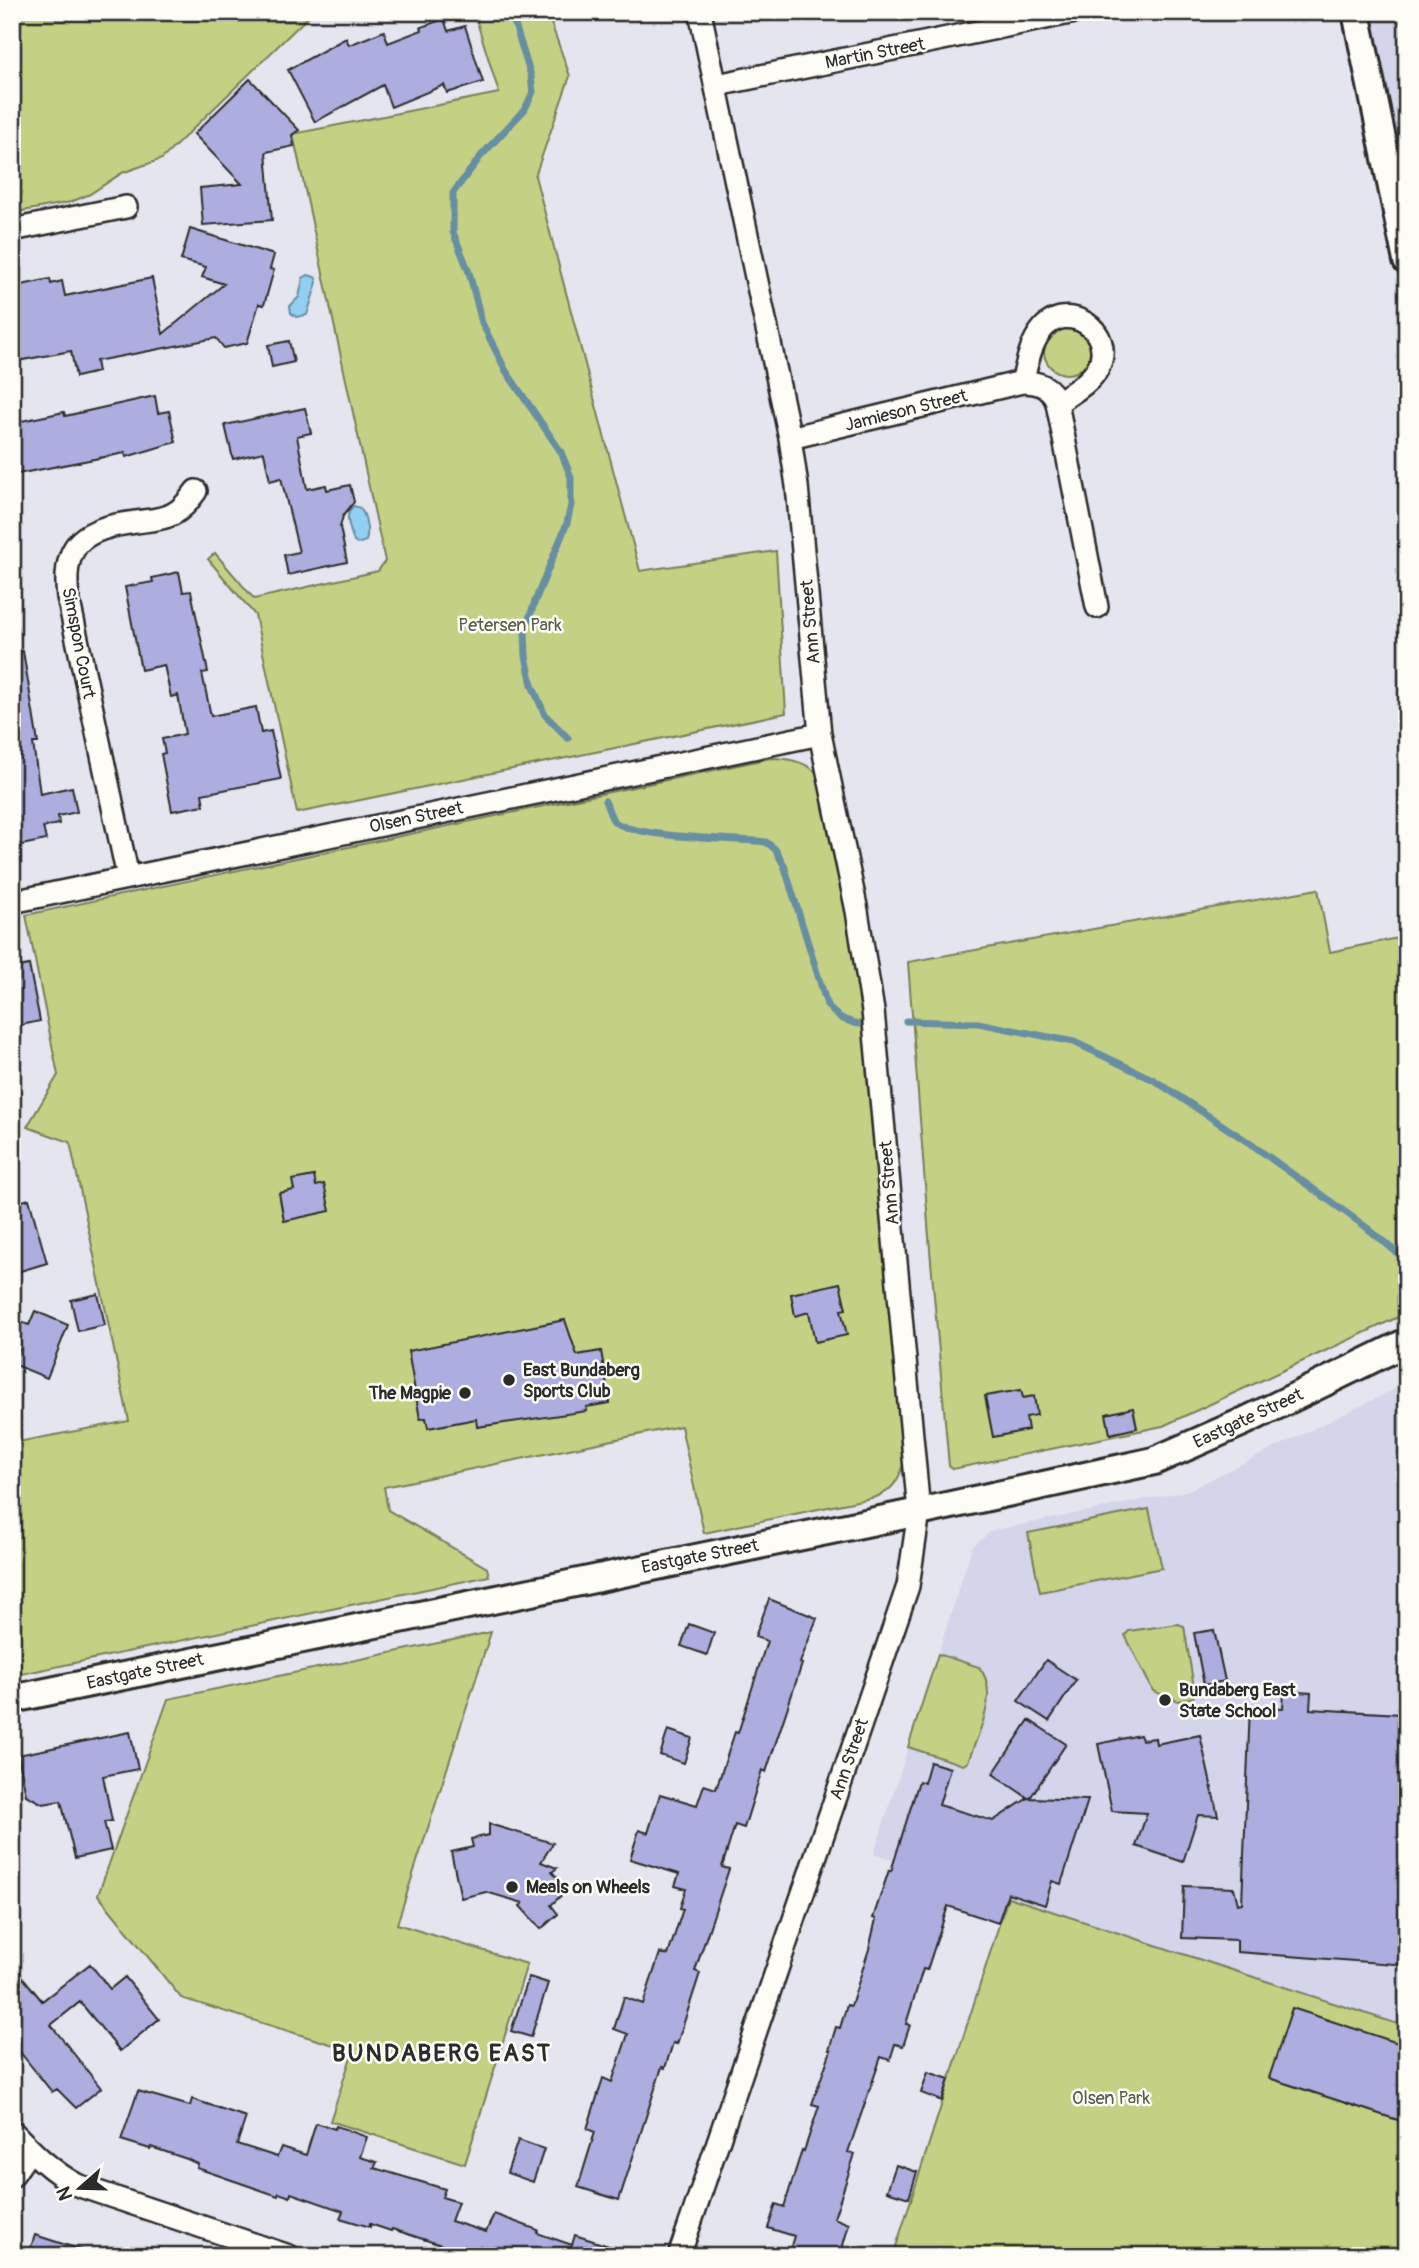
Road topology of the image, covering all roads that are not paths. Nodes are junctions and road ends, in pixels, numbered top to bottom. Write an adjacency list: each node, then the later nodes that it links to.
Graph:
1 (700, 12): 4 (street, Ann Street)
2 (1075, 12): 4 (street, Martin Street)
3 (1356, 12): 7 (street)
4 (717, 85): 10 (street, Ann Street)
5 (126, 207): 6 (street)
6 (12, 230)
7 (1407, 261)
8 (1022, 382): 9 (street); 9 (street); 10 (street, Jamieson Street)
9 (1057, 403): 12 (street)
10 (790, 439): 13 (street, Ann Street)
11 (196, 491): 14 (street, Simspon Court)
12 (1097, 607)
13 (820, 734): 14 (street, Olsen Street); 19 (street, Ann Street)
14 (128, 877): 15 (street, Olsen Street)
15 (12, 902)
16 (1407, 1342): 18 (street, Eastgate Street)
17 (1407, 1353): 18 (street, Eastgate Street)
18 (1371, 1360): 19 (street, Eastgate Street)
19 (919, 1512): 20 (street, Eastgate Street); 25 (street, Ann Street)
20 (12, 1699)
21 (12, 2131): 22 (street)
22 (30, 2150): 23 (street); 24 (street)
23 (12, 2176)
24 (289, 2256)
25 (679, 2256)

